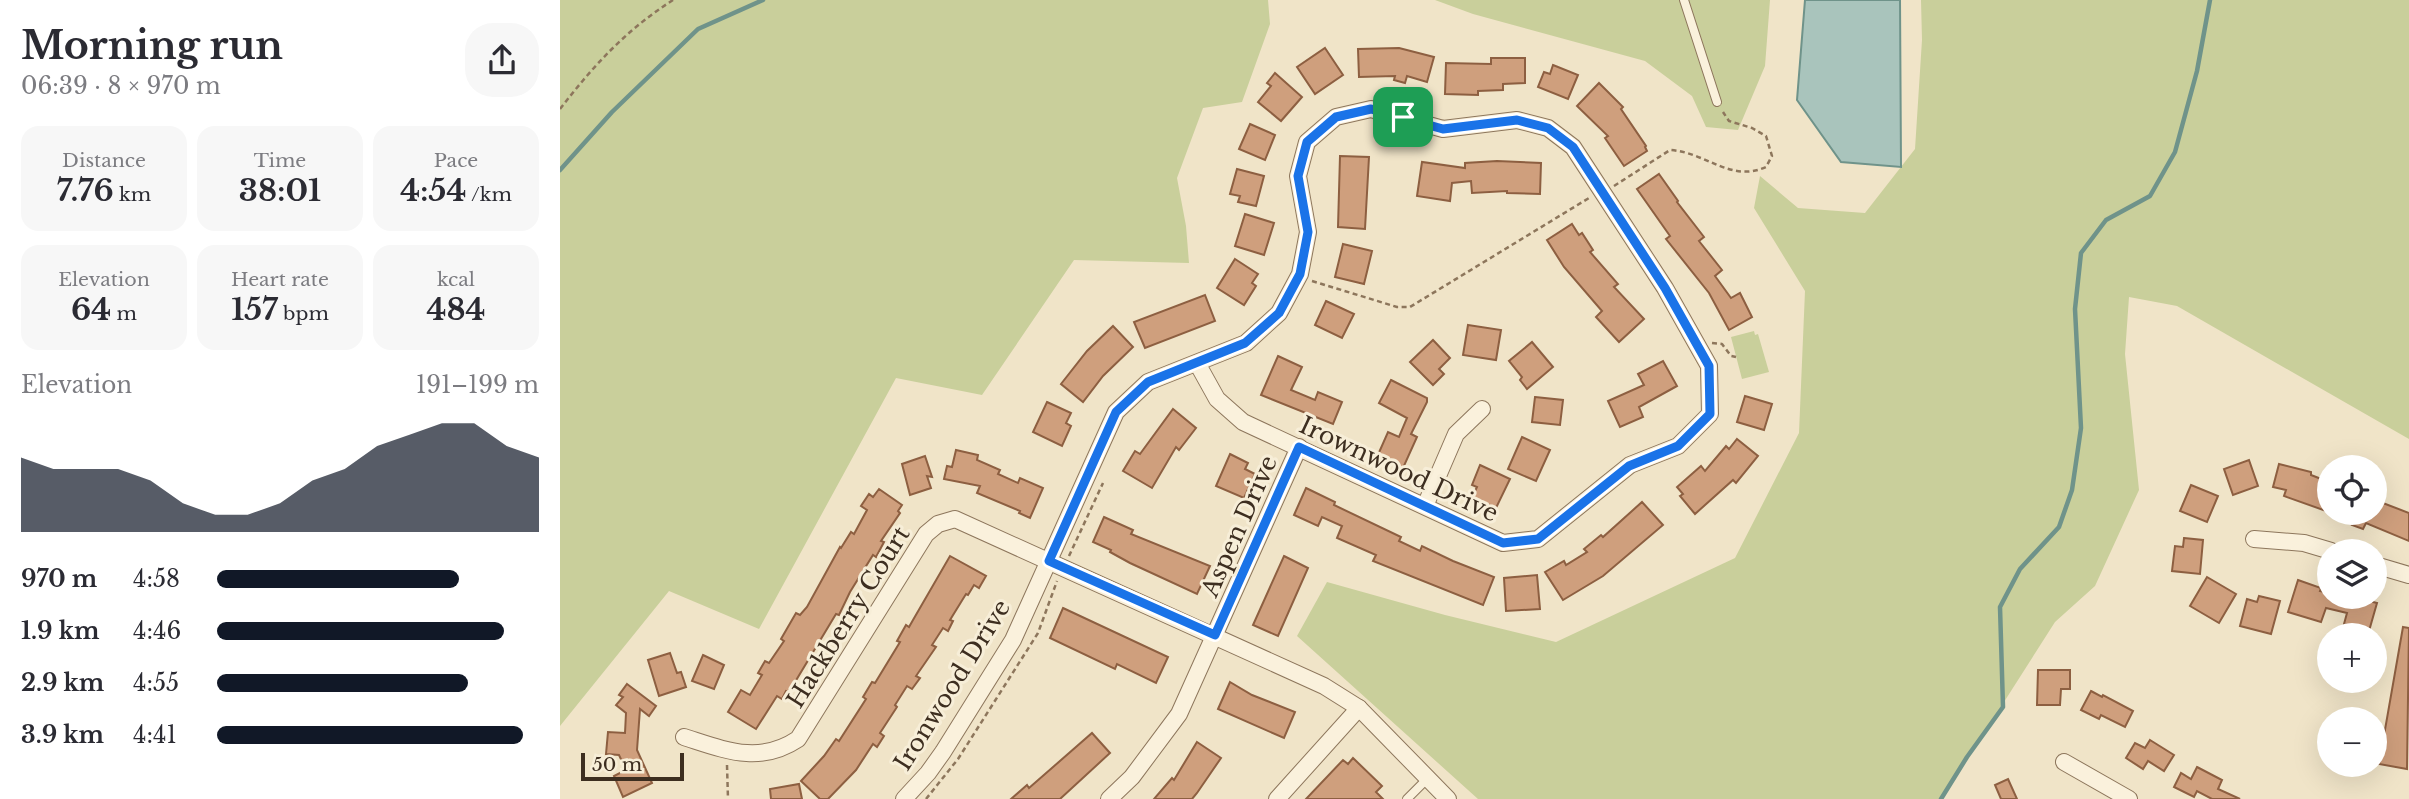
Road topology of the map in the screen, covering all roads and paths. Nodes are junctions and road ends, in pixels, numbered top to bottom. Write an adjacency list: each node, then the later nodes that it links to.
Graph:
1 (673, 0): 4 (path)
2 (1684, 0): 3 (lane)
3 (1717, 102): 5 (path)
4 (560, 109)
5 (1602, 190): 6 (path); 6 (street, Irownwood Drive); 7 (street, Irownwood Drive)
6 (1300, 274): 9 (street, Irownwood Drive)
7 (1700, 349): 8 (path); 13 (street, Irownwood Drive)
8 (1736, 357)
9 (1197, 363): 11 (street, Irownwood Drive); 12 (street, Irownwood Drive)
10 (1482, 410): 13 (street)
11 (1299, 447): 13 (street, Irownwood Drive); 19 (street, Aspen Drive)
12 (1086, 477): 16 (street, Ironwood Drive)
13 (1425, 506)
14 (2254, 539): 15 (street)
15 (2317, 547)
16 (1049, 561): 19 (street); 22 (street, Hackberry Court); 26 (street, Ironwood Drive)
17 (2387, 569): 18 (street)
18 (2409, 575)
19 (1215, 635): 20 (street); 27 (street, Aspen Drive)
20 (1359, 708): 24 (street); 28 (street)
21 (684, 737): 22 (street, Hackberry Court)
22 (718, 747): 25 (path)
23 (2064, 762): 31 (street)
24 (1428, 778): 29 (lane); 30 (street)
25 (728, 799)
26 (904, 799)
27 (1109, 799)
28 (1277, 799)
29 (1407, 799)
30 (1448, 799)
31 (2129, 799)

